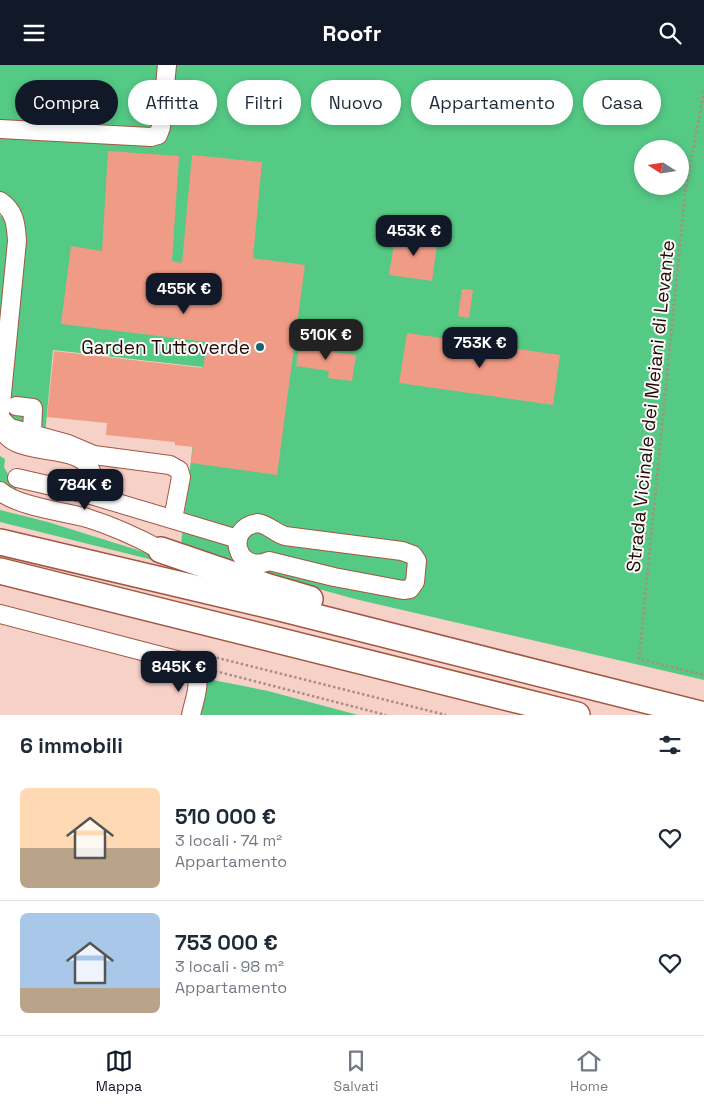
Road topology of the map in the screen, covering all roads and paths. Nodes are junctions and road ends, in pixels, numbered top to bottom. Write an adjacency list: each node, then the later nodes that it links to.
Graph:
1 (167, 65): 3 (street)
2 (704, 91): 23 (path, Strada Vicinale dei Meiani di Levante)
3 (0, 129)
4 (0, 201): 6 (street)
5 (0, 209): 6 (street)
6 (16, 220): 8 (street)
7 (16, 406): 10 (street)
8 (0, 414)
9 (0, 419): 10 (street); 13 (street)
10 (32, 433): 15 (street)
11 (17, 477): 13 (street)
12 (0, 491): 18 (street)
13 (91, 495): 15 (street)
14 (0, 506): 18 (street)
15 (173, 519): 16 (street)
16 (238, 539): 16 (street)
17 (0, 542): 22 (highway)
18 (161, 550): 22 (highway)
19 (0, 571): 28 (highway)
20 (0, 614): 24 (street)
21 (199, 653): 27 (path)
22 (522, 669): 29 (highway)
23 (704, 675)
24 (199, 678): 25 (street); 26 (path)
25 (191, 715)
26 (386, 715)
27 (446, 715)
28 (577, 715)
29 (704, 715)

